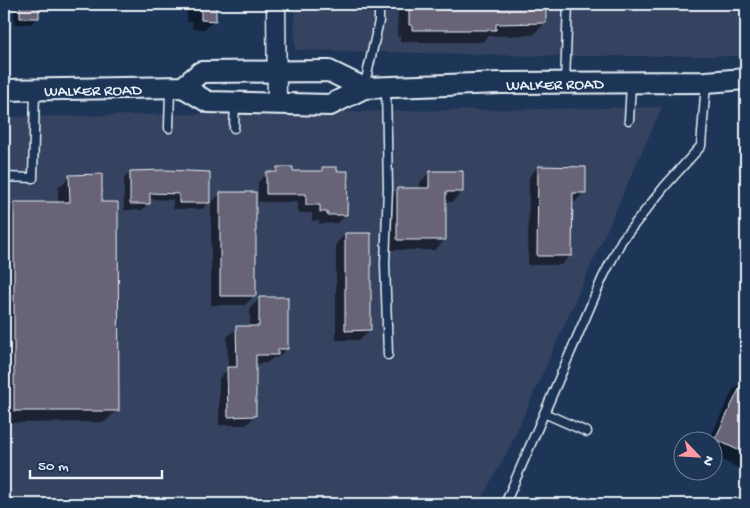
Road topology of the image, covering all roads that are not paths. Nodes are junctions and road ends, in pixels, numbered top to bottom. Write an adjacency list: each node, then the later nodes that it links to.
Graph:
1 (276, 4): 4 (street)
2 (379, 4): 11 (lane)
3 (568, 4): 8 (lane)
4 (276, 71): 10 (main road, WALKER ROAD); 11 (main road, WALKER ROAD); 15 (street)
5 (746, 79): 7 (main road, WALKER ROAD)
6 (631, 82): 7 (main road, WALKER ROAD); 8 (main road, WALKER ROAD); 16 (lane)
7 (706, 82): 21 (lane)
8 (565, 83): 9 (main road, WALKER ROAD)
9 (386, 87): 11 (main road, WALKER ROAD); 20 (lane)
10 (176, 88): 12 (main road, WALKER ROAD); 14 (main road, WALKER ROAD); 17 (lane)
11 (364, 88): 15 (main road, WALKER ROAD)
12 (35, 89): 13 (main road, WALKER ROAD); 19 (lane)
13 (4, 90)
14 (235, 102): 15 (main road, WALKER ROAD); 18 (lane)
15 (277, 103)
16 (629, 120)
17 (170, 128)
18 (234, 128)
19 (4, 177)
20 (388, 355)
21 (544, 413): 22 (lane); 23 (lane)
22 (587, 432)
23 (505, 504)

